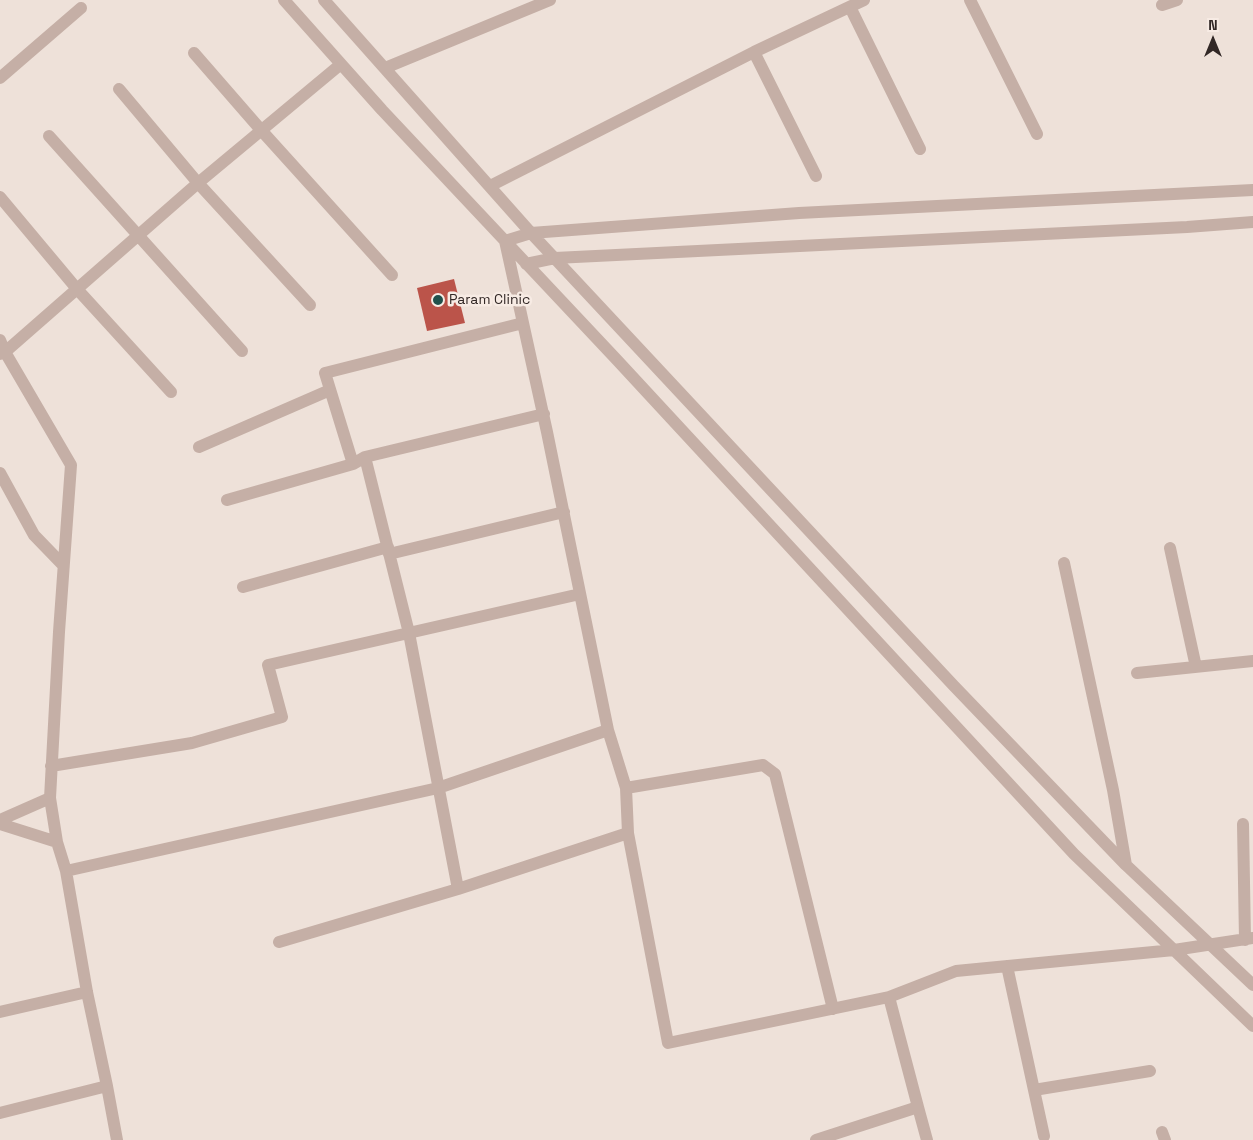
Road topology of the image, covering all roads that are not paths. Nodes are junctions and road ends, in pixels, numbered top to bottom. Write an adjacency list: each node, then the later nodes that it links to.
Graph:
1 (284, 0): 12 (street)
2 (324, 0): 13 (street)
3 (550, 0): 13 (street)
4 (864, 0): 8 (street)
5 (970, 0): 17 (street)
6 (1177, 0): 7 (street)
7 (1162, 5)
8 (850, 7): 10 (street); 19 (street)
9 (81, 8): 14 (street)
10 (754, 52): 20 (street); 22 (street)
11 (194, 53): 16 (street)
12 (341, 64): 16 (street); 28 (street)
13 (385, 68): 22 (street)
14 (0, 78)
15 (118, 89): 21 (street)
16 (261, 130): 21 (street); 31 (street)
17 (1037, 134)
18 (49, 136): 27 (street)
19 (920, 149)
20 (816, 176)
21 (198, 183): 27 (street); 33 (street)
22 (490, 186): 26 (street)
23 (1253, 190): 26 (street)
24 (0, 198): 32 (street)
25 (1253, 222): 29 (street)
26 (531, 233): 28 (street); 29 (street)
27 (139, 235): 32 (street); 36 (street)
28 (505, 241): 30 (street); 34 (street)
29 (555, 258): 30 (street); 66 (street)
30 (526, 264): 72 (street)
31 (392, 275)
32 (77, 289): 35 (street); 38 (street)
33 (310, 305)
34 (523, 323): 37 (street); 39 (street)
35 (2, 348): 49 (street)
36 (242, 351)
37 (330, 390): 40 (street); 42 (street)
38 (172, 392)
39 (544, 414): 41 (street); 45 (street)
40 (199, 447)
41 (365, 457): 42 (street); 47 (street)
42 (353, 464): 44 (street)
43 (0, 472): 49 (street)
44 (227, 500)
45 (564, 512): 47 (street); 51 (street)
46 (1170, 548): 54 (street)
47 (389, 551): 50 (street); 52 (street)
48 (1064, 563): 66 (street)
49 (63, 565): 57 (street)
50 (243, 587)
51 (580, 594): 52 (street); 56 (street)
52 (409, 633): 57 (street); 58 (street)
53 (1253, 661): 54 (street)
54 (1196, 667): 55 (street)
55 (1137, 673)
56 (608, 730): 58 (street); 59 (street)
57 (51, 766): 60 (street)
58 (438, 788): 67 (street); 68 (street)
59 (626, 788): 64 (street); 77 (street)
60 (50, 798): 61 (street); 65 (street)
61 (0, 820)
62 (0, 824): 65 (street)
63 (1243, 824): 69 (street)
64 (628, 833): 68 (street); 77 (street)
65 (57, 842): 67 (street)
66 (1126, 865): 71 (street)
67 (66, 871): 75 (street)
68 (458, 889): 70 (street)
69 (1249, 939): 71 (street)
70 (279, 942)
71 (1209, 945): 72 (street); 74 (street)
72 (1174, 950): 73 (street); 79 (street)
73 (1007, 966): 76 (street); 82 (street)
74 (1253, 986)
75 (87, 992): 78 (street); 81 (street)
76 (889, 997): 77 (street); 83 (street)
77 (833, 1009)
78 (0, 1012)
79 (1253, 1026)
80 (1150, 1071): 82 (street)
81 (107, 1086): 84 (street); 86 (street)
82 (1034, 1090): 85 (street)
83 (918, 1106): 87 (street); 88 (street)
84 (0, 1113)
85 (1044, 1136)
86 (117, 1140)
87 (816, 1140)
88 (927, 1140)

